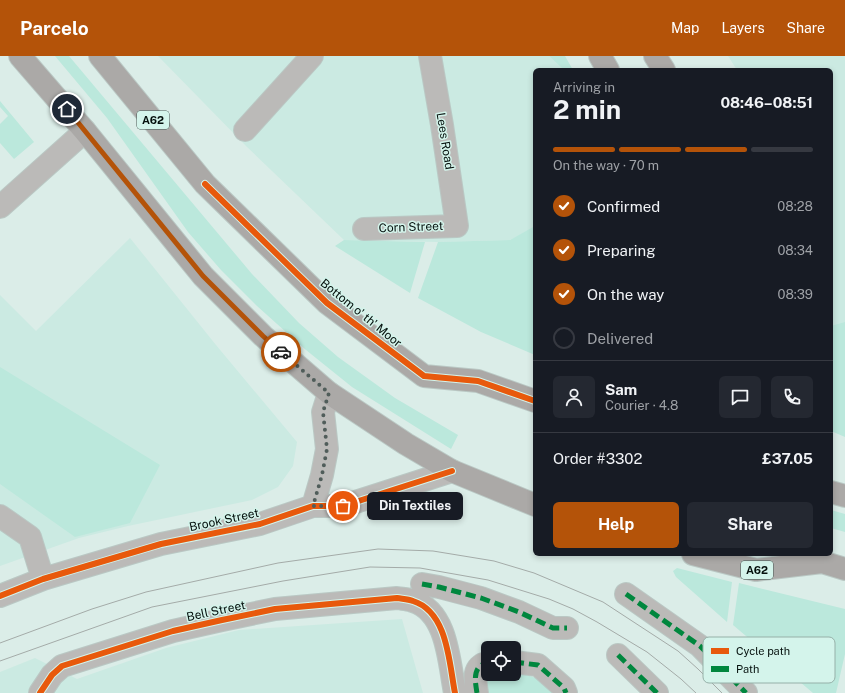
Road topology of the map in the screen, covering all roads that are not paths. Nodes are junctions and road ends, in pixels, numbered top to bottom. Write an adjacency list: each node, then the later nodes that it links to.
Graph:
1 (20, 56): 10 (main road)
2 (100, 56): 15 (main road, Bottom o' th' Moor / A62)
3 (430, 56): 12 (street, Lees Road)
4 (600, 56): 7 (main road)
5 (654, 56): 8 (main road)
6 (302, 60): 9 (street)
7 (607, 68)
8 (663, 68)
9 (245, 130)
10 (85, 131): 11 (street); 14 (main road)
11 (0, 207)
12 (457, 226): 13 (street, Corn Street)
13 (364, 229)
14 (329, 393): 16 (main road); 20 (street)
15 (533, 400)
16 (452, 471): 19 (main road); 20 (street, Brook Street)
17 (833, 493): 18 (main road)
18 (845, 496)
19 (533, 504)
20 (313, 506): 25 (street, Brook Street)
21 (0, 516): 25 (street)
22 (701, 556): 23 (main road, A62)
23 (815, 558): 24 (main road, A62)
24 (845, 569)
25 (43, 579): 28 (street, Brook Street)
26 (423, 591): 29 (street, Bell Street); 35 (street, Bell Street); 36 (street)
27 (626, 594): 30 (street)
28 (0, 596)
29 (567, 628)
30 (703, 649)
31 (618, 655): 39 (street)
32 (521, 663): 38 (street)
33 (481, 666): 37 (street)
34 (736, 683): 40 (street)
35 (40, 693)
36 (455, 693)
37 (477, 693)
38 (566, 693)
39 (657, 693)
40 (746, 693)

